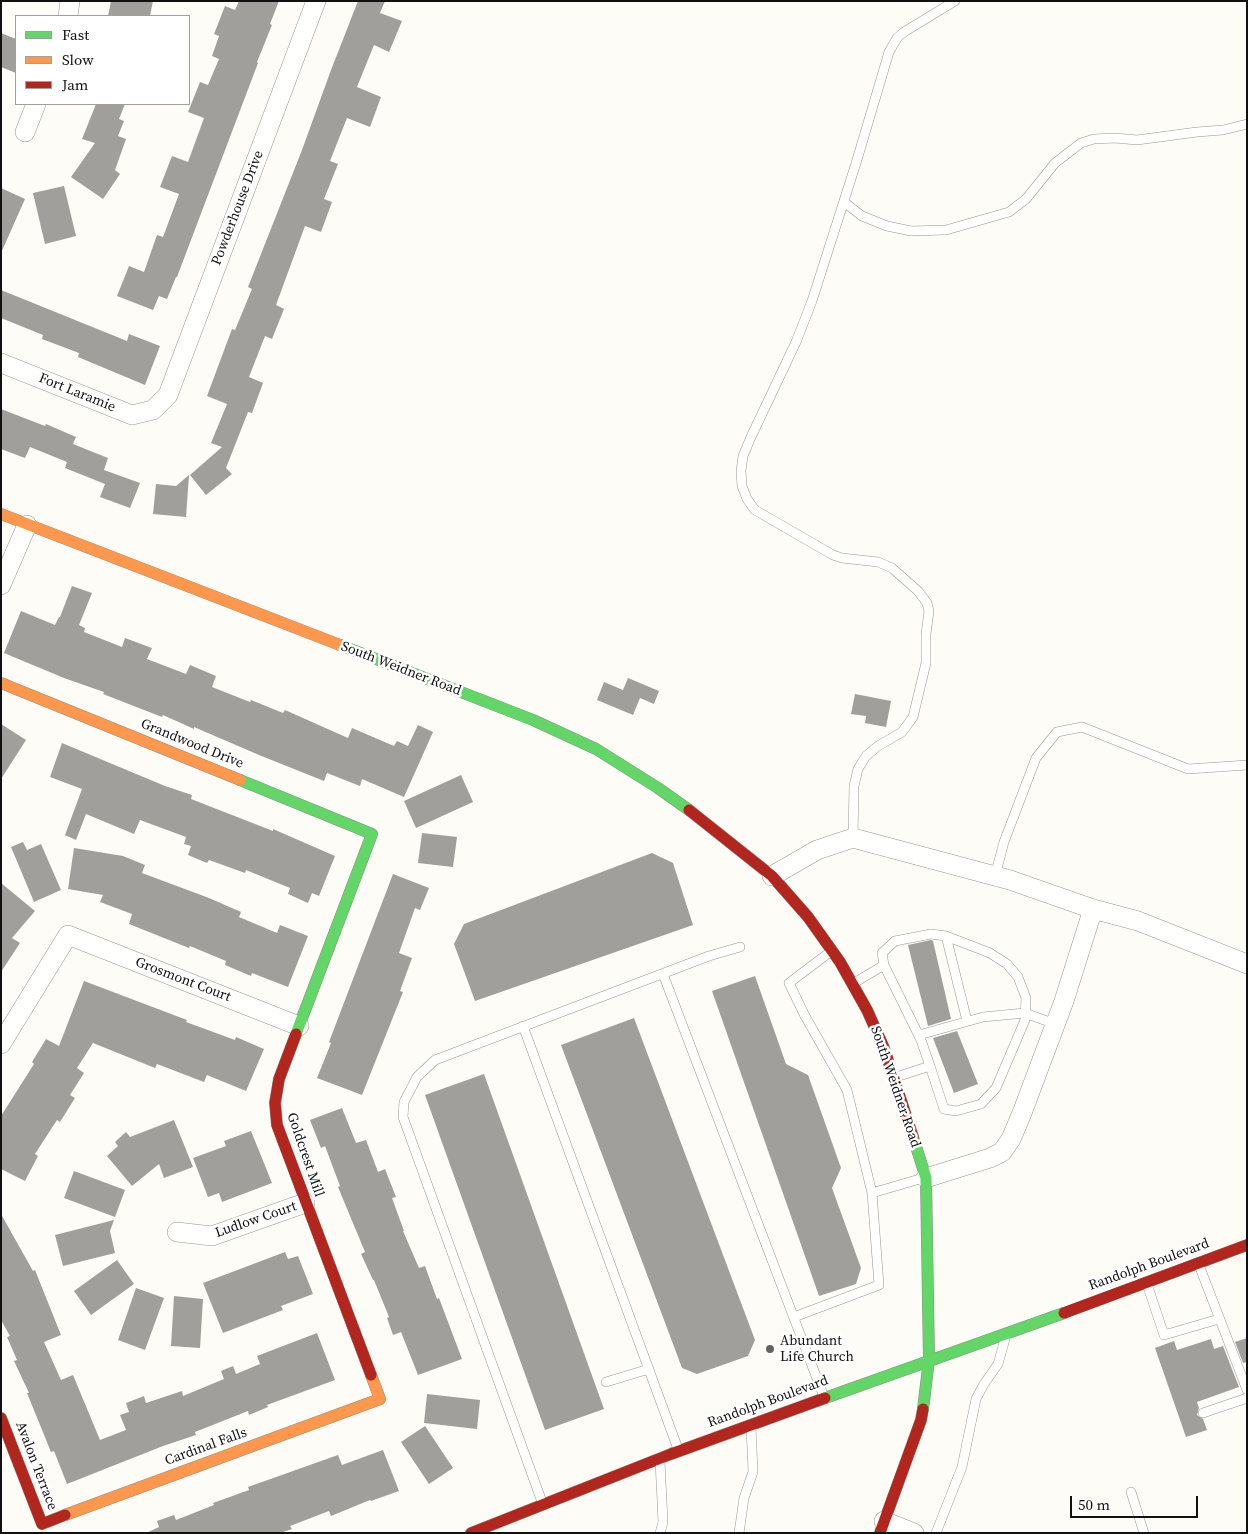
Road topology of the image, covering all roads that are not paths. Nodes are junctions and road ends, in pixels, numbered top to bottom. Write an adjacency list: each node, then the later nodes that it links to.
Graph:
1 (70, 1): 4 (street)
2 (316, 1): 10 (street, Powderhouse Drive)
3 (955, 1): 8 (lane)
4 (68, 15)
5 (36, 105): 7 (street)
6 (1247, 124): 8 (lane)
7 (25, 132)
8 (844, 202): 18 (lane)
9 (1, 363): 10 (street, Fort Laramie)
10 (153, 410)
11 (1, 514): 12 (main road, South Weidner Road)
12 (27, 525): 13 (street); 19 (main road, South Weidner Road)
13 (5, 566): 14 (street)
14 (1, 585)
15 (1, 683): 17 (main road, Grandwood Drive)
16 (1247, 765): 20 (lane)
17 (372, 834): 32 (main road, Goldcrest Mill)
18 (853, 838): 19 (street); 20 (street)
19 (772, 876): 24 (main road, South Weidner Road)
20 (995, 876): 21 (street)
21 (1093, 909): 25 (street); 31 (street)
22 (946, 936): 26 (lane); 29 (lane); 30 (lane)
23 (740, 946): 27 (lane)
24 (832, 950): 28 (main road, South Weidner Road); 39 (lane)
25 (1247, 964)
26 (884, 965): 28 (lane); 34 (lane)
27 (663, 974): 33 (lane); 45 (lane)
28 (852, 984): 37 (main road, South Weidner Road)
29 (1025, 1013): 30 (lane); 31 (lane); 36 (lane)
30 (967, 1021): 34 (lane)
31 (1055, 1024): 38 (street)
32 (298, 1026): 35 (street, Grosmont Court); 40 (main road, Goldcrest Mill)
33 (523, 1026): 49 (lane); 61 (lane)
34 (919, 1035): 36 (lane)
35 (1, 1044)
36 (930, 1066): 37 (lane)
37 (894, 1078): 38 (main road, South Weidner Road)
38 (926, 1178): 39 (lane); 48 (main road, South Weidner Road)
39 (872, 1193): 45 (lane)
40 (306, 1203): 41 (street, Ludlow Court); 54 (main road, Goldcrest Mill)
41 (178, 1232)
42 (1247, 1245): 43 (main road, Randolph Boulevard)
43 (1198, 1262): 44 (main road, Randolph Boulevard); 46 (lane)
44 (1146, 1281): 46 (lane); 47 (main road, Randolph Boulevard)
45 (794, 1317): 52 (lane)
46 (1219, 1319): 51 (lane)
47 (1007, 1334): 48 (main road, Randolph Boulevard); 68 (lane)
48 (929, 1360): 52 (main road, Randolph Boulevard); 63 (main road, South Weidner Road)
49 (649, 1369): 50 (lane); 58 (lane)
50 (606, 1382)
51 (1247, 1390)
52 (824, 1397): 57 (main road, Randolph Boulevard)
53 (1247, 1398): 55 (lane)
54 (380, 1399): 62 (main road, Cardinal Falls)
55 (1203, 1413)
56 (1, 1418): 62 (main road, Avalon Terrace)
57 (751, 1424): 58 (main road, Randolph Boulevard); 66 (lane)
58 (678, 1451): 59 (main road, Randolph Boulevard)
59 (660, 1458): 61 (main road, Randolph Boulevard); 65 (lane)
60 (1131, 1492): 69 (lane)
61 (542, 1504): 64 (main road, Randolph Boulevard)
62 (42, 1524)
63 (882, 1527): 67 (street)
64 (471, 1533)
65 (660, 1533)
66 (739, 1533)
67 (914, 1533)
68 (936, 1533)
69 (1144, 1533)

